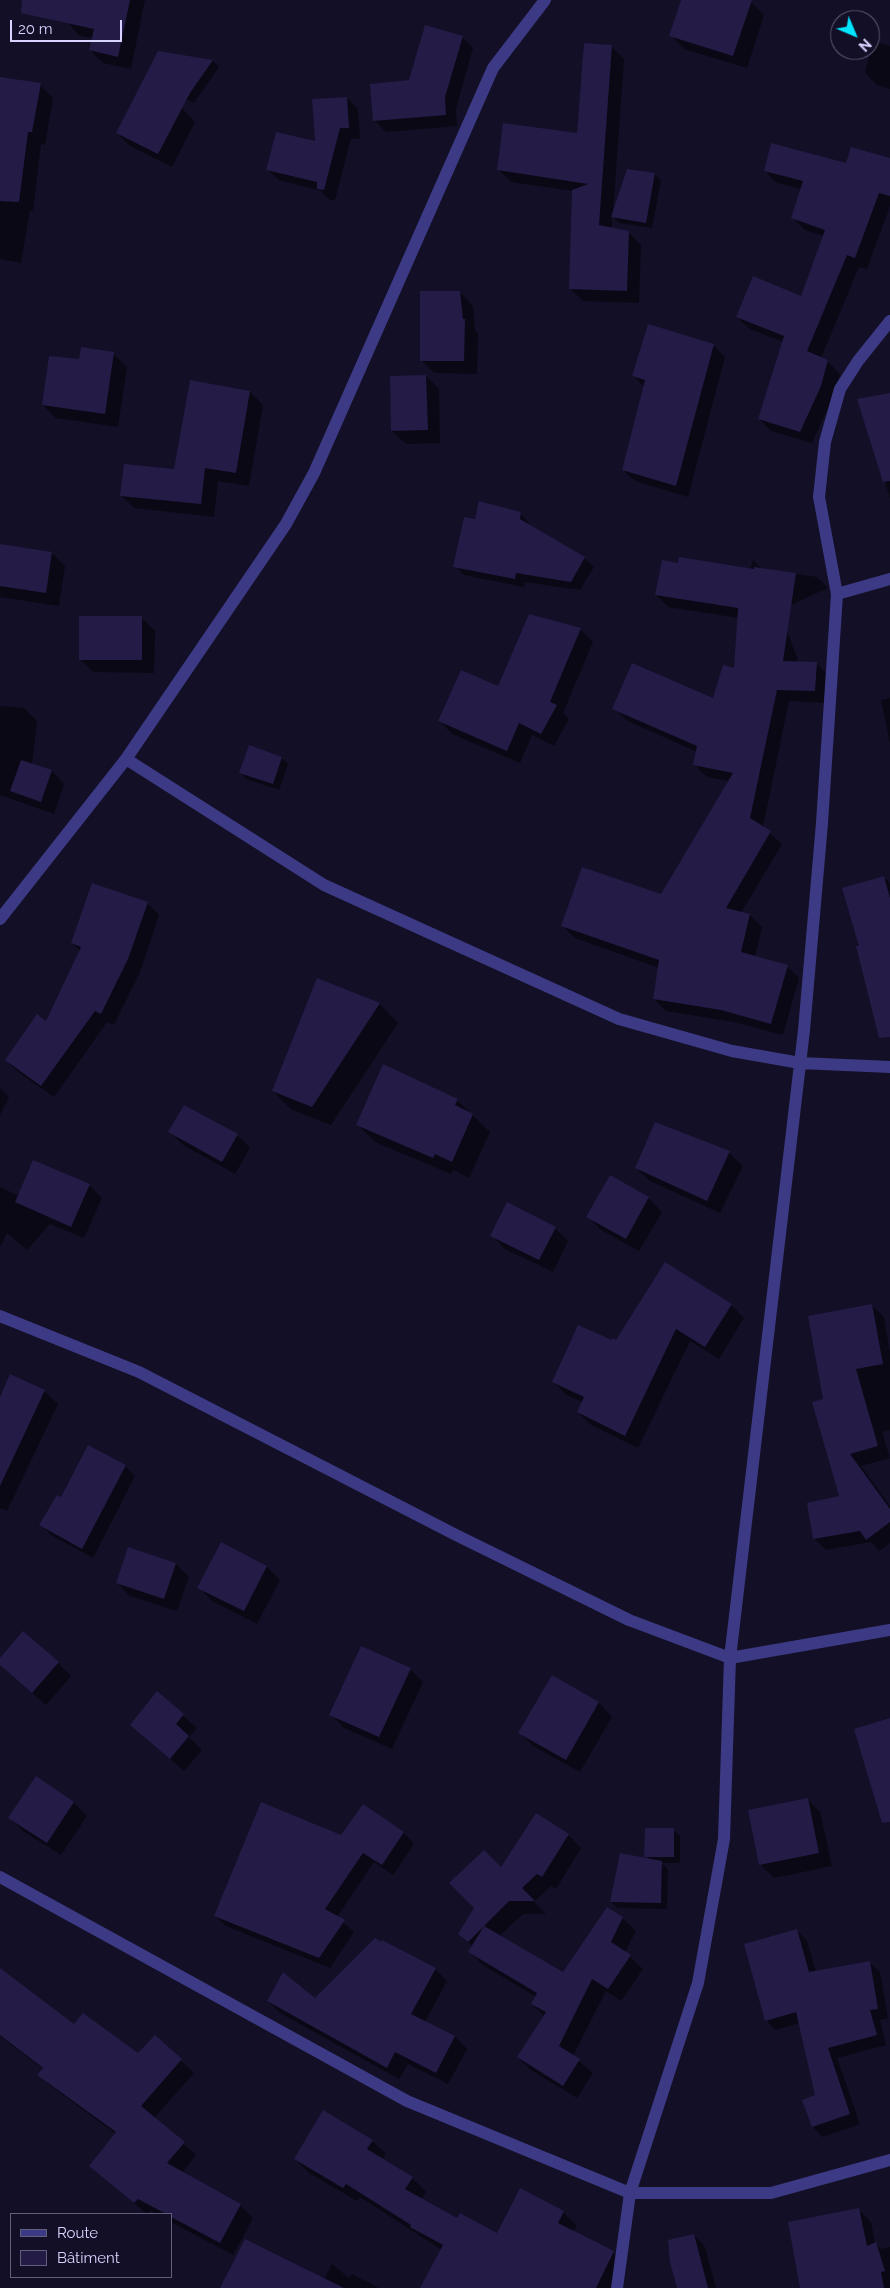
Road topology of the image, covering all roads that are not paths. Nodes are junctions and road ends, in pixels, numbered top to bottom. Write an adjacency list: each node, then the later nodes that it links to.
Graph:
1 (545, 0): 5 (street)
2 (890, 321): 4 (street)
3 (890, 579): 4 (street)
4 (837, 594): 7 (street)
5 (126, 759): 6 (street); 7 (street)
6 (0, 920)
7 (800, 1064): 8 (street); 11 (street)
8 (890, 1068)
9 (0, 1316): 11 (street)
10 (890, 1630): 11 (street)
11 (730, 1658): 14 (street)
12 (0, 1877): 14 (street)
13 (890, 2160): 14 (street)
14 (630, 2193): 15 (street)
15 (617, 2288)

